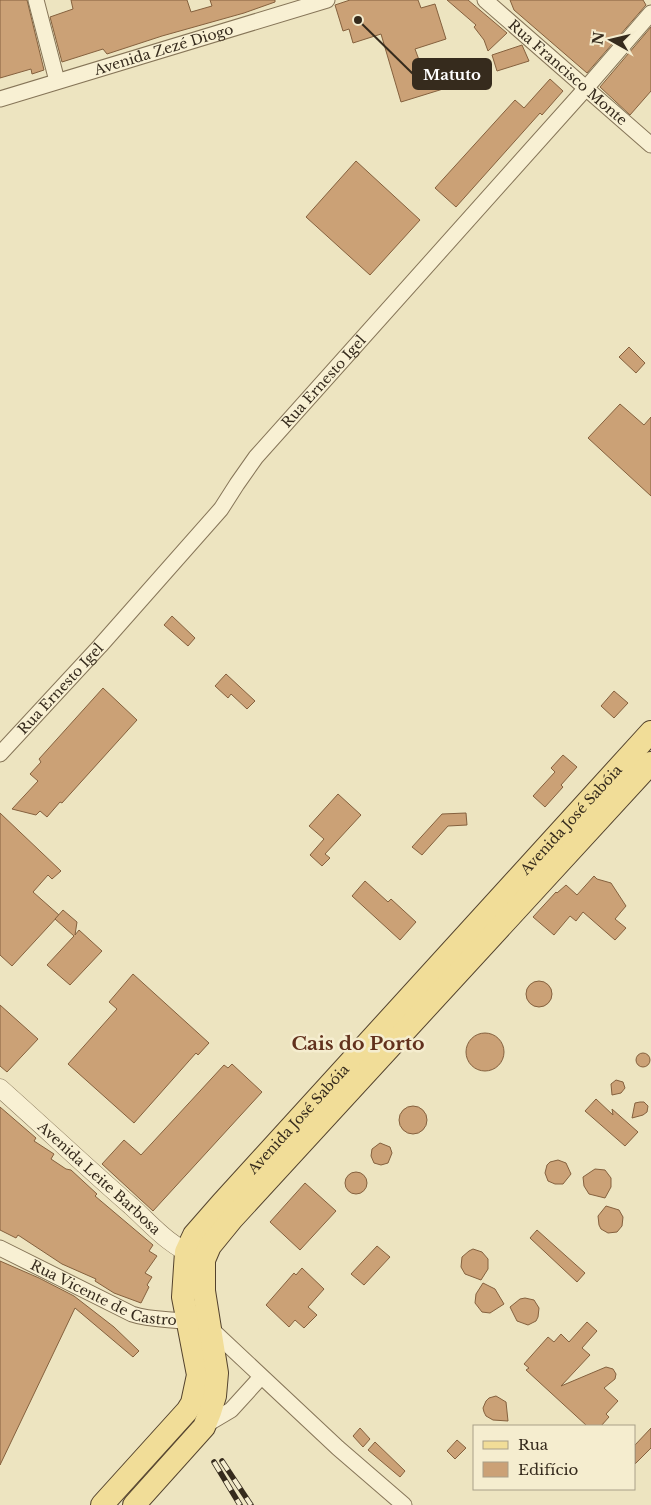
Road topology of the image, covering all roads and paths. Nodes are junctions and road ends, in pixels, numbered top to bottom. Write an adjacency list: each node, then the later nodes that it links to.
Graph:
1 (36, 0): 5 (street)
2 (325, 0): 5 (street, Avenida Zezé Diogo)
3 (485, 0): 6 (street, Rua Francisco Monte)
4 (651, 13): 6 (street, Rua Ernesto Igel)
5 (58, 81): 7 (street, Avenida Zezé Diogo)
6 (587, 88): 8 (street, Rua Francisco Monte); 10 (street, Rua Ernesto Igel)
7 (0, 98)
8 (651, 145)
9 (651, 732): 14 (main road, Avenida José Sabóia)
10 (0, 754)
11 (651, 763): 14 (main road, Avenida José Sabóia)
12 (0, 1088): 14 (street, Avenida Leite Barbosa)
13 (0, 1248): 15 (street, Rua Vicente de Castro)
14 (195, 1256): 15 (main road, Avenida José Sabóia); 16 (main road, Avenida José Sabóia)
15 (186, 1320): 16 (street, Rua Vicente de Castro); 19 (main road, Avenida José Sabóia)
16 (210, 1328): 17 (street); 18 (main road, Avenida José Sabóia)
17 (261, 1377): 18 (street); 21 (street)
18 (204, 1427): 20 (main road, Avenida José Sabóia)
19 (102, 1505)
20 (134, 1505)
21 (404, 1505)

